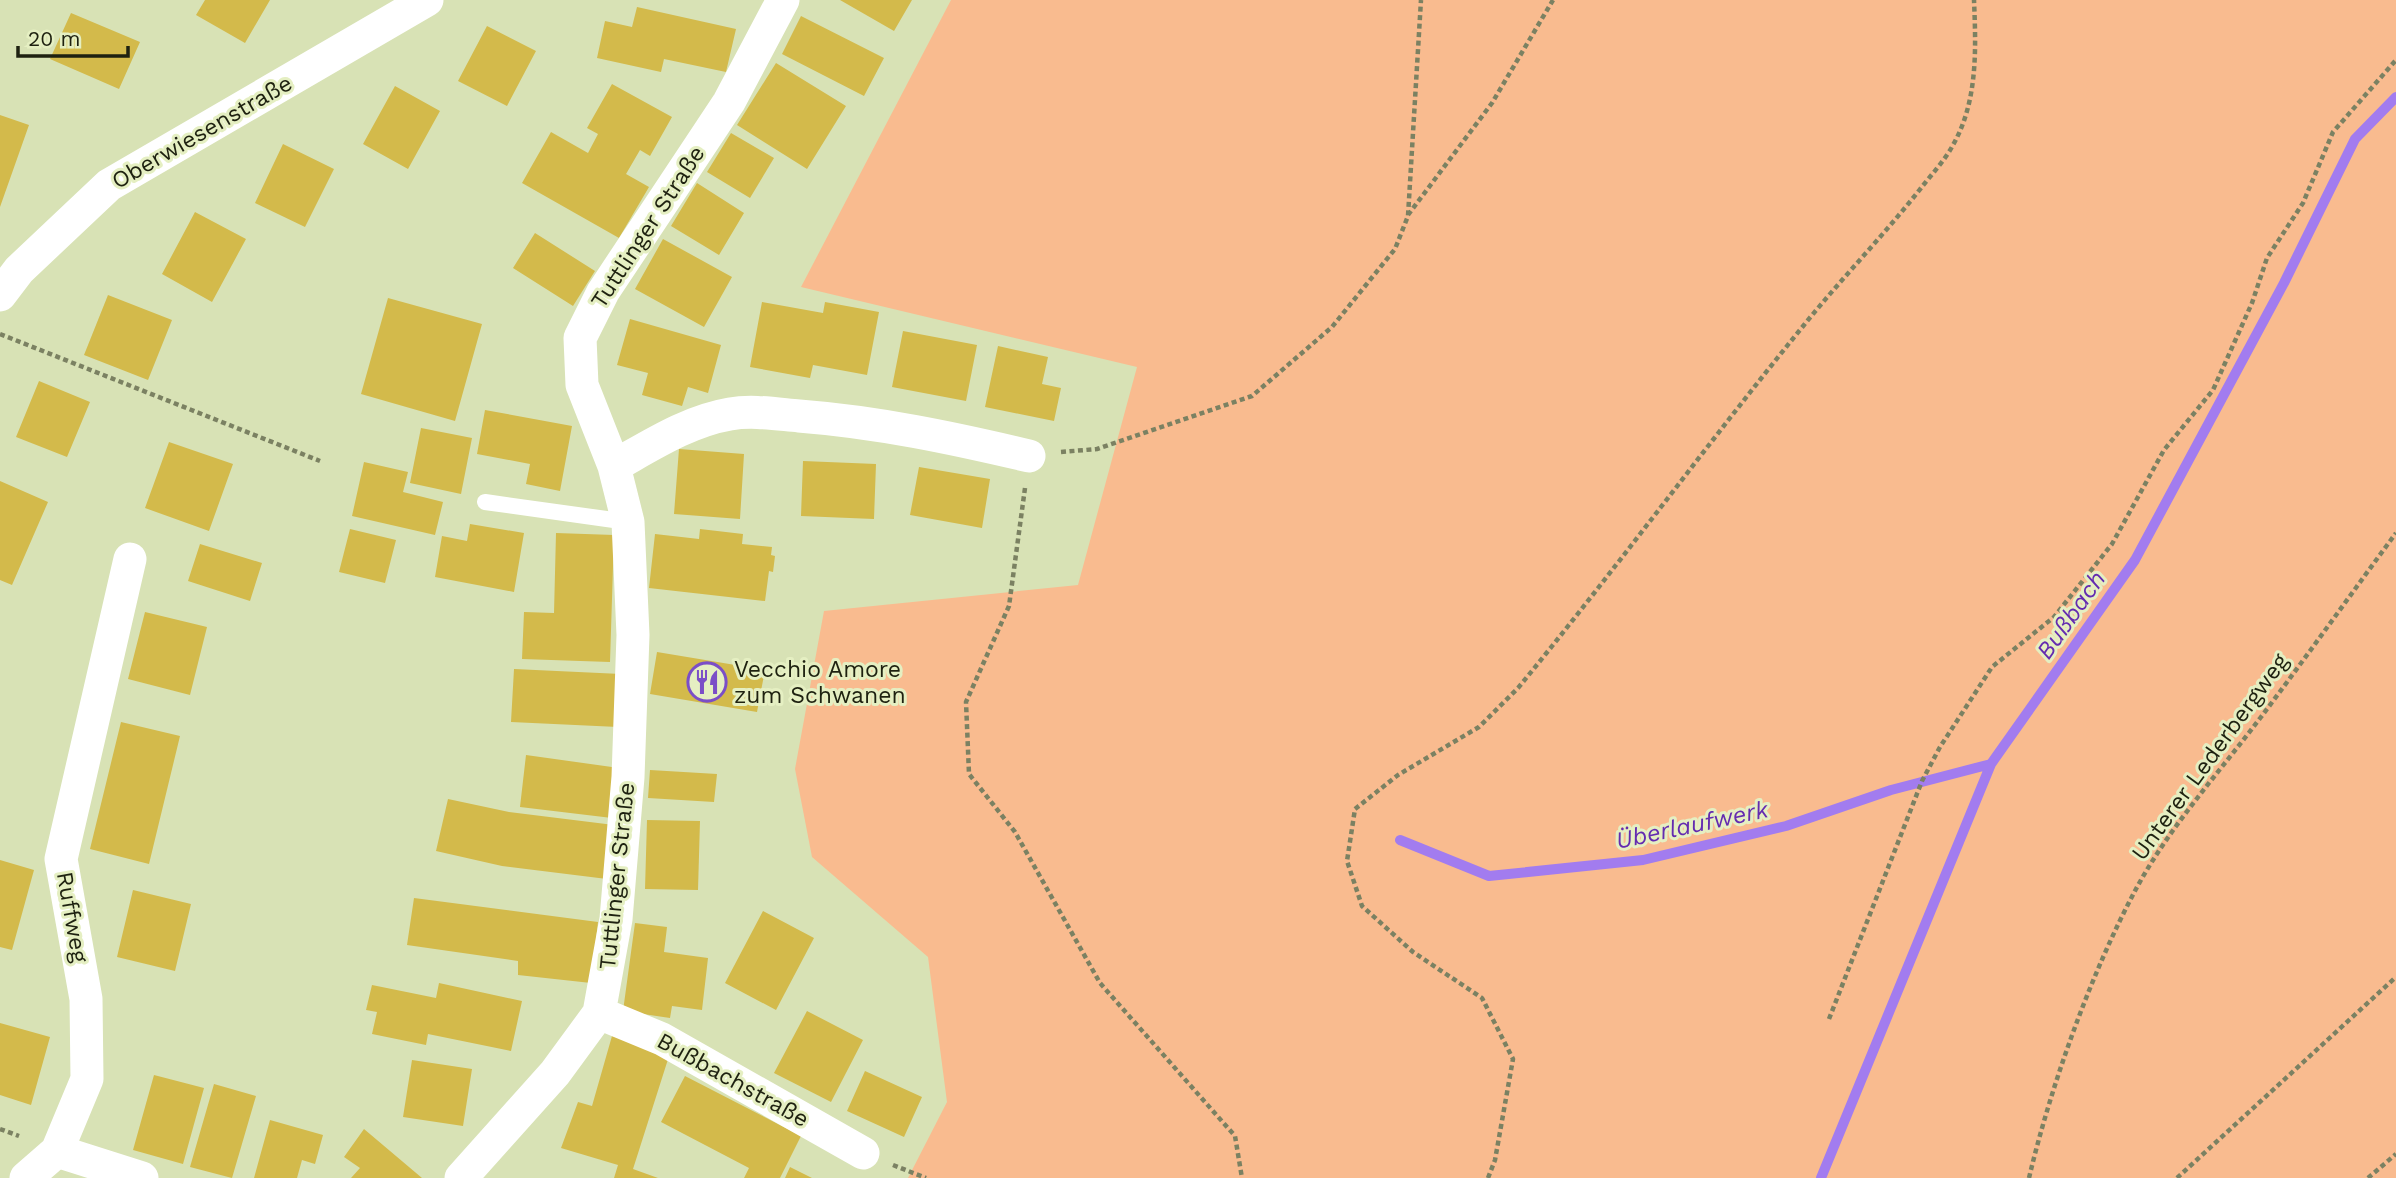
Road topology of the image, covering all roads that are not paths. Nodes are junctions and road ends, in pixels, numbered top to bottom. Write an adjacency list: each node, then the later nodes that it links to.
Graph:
1 (427, 0): 3 (street, Oberwiesenstraße)
2 (783, 0): 5 (street, Tuttlinger Straße)
3 (0, 295)
4 (1029, 456): 5 (street)
5 (614, 466): 7 (street, Tuttlinger Straße)
6 (485, 502): 7 (lane)
7 (628, 522): 9 (street, Tuttlinger Straße)
8 (130, 559): 10 (street, Ruffweg)
9 (599, 1013): 11 (street, Bußbachstraße); 14 (street, Tuttlinger Straße)
10 (57, 1151): 12 (street, Ruffweg); 13 (street)
11 (863, 1153)
12 (26, 1178)
13 (142, 1178)
14 (461, 1178)

